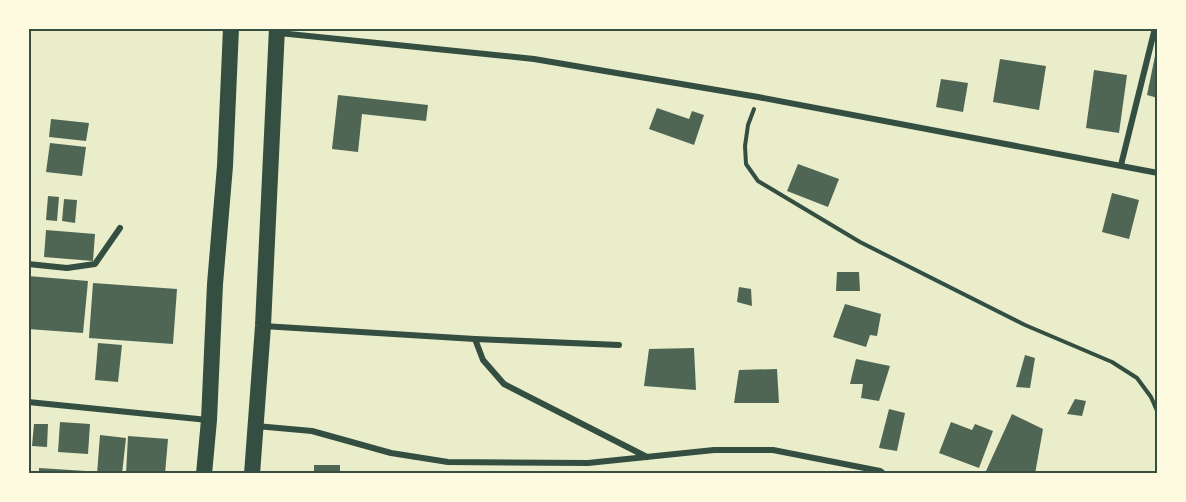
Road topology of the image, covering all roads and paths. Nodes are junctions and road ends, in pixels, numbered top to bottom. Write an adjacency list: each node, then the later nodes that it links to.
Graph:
1 (222, 28): 3 (street)
2 (1155, 28): 6 (street)
3 (231, 29): 15 (highway)
4 (276, 31): 5 (street); 10 (highway)
5 (758, 97): 6 (street); 14 (path)
6 (1121, 165): 7 (street)
7 (1158, 173)
8 (120, 228): 9 (street)
9 (28, 264)
10 (263, 326): 11 (street); 16 (highway)
11 (475, 339): 12 (street); 17 (street)
12 (619, 345)
13 (28, 402): 15 (street)
14 (1158, 413)
15 (208, 420): 18 (highway)
16 (256, 426): 17 (street); 19 (highway)
17 (648, 457): 20 (street)
18 (204, 474)
19 (252, 474)
20 (884, 474)

